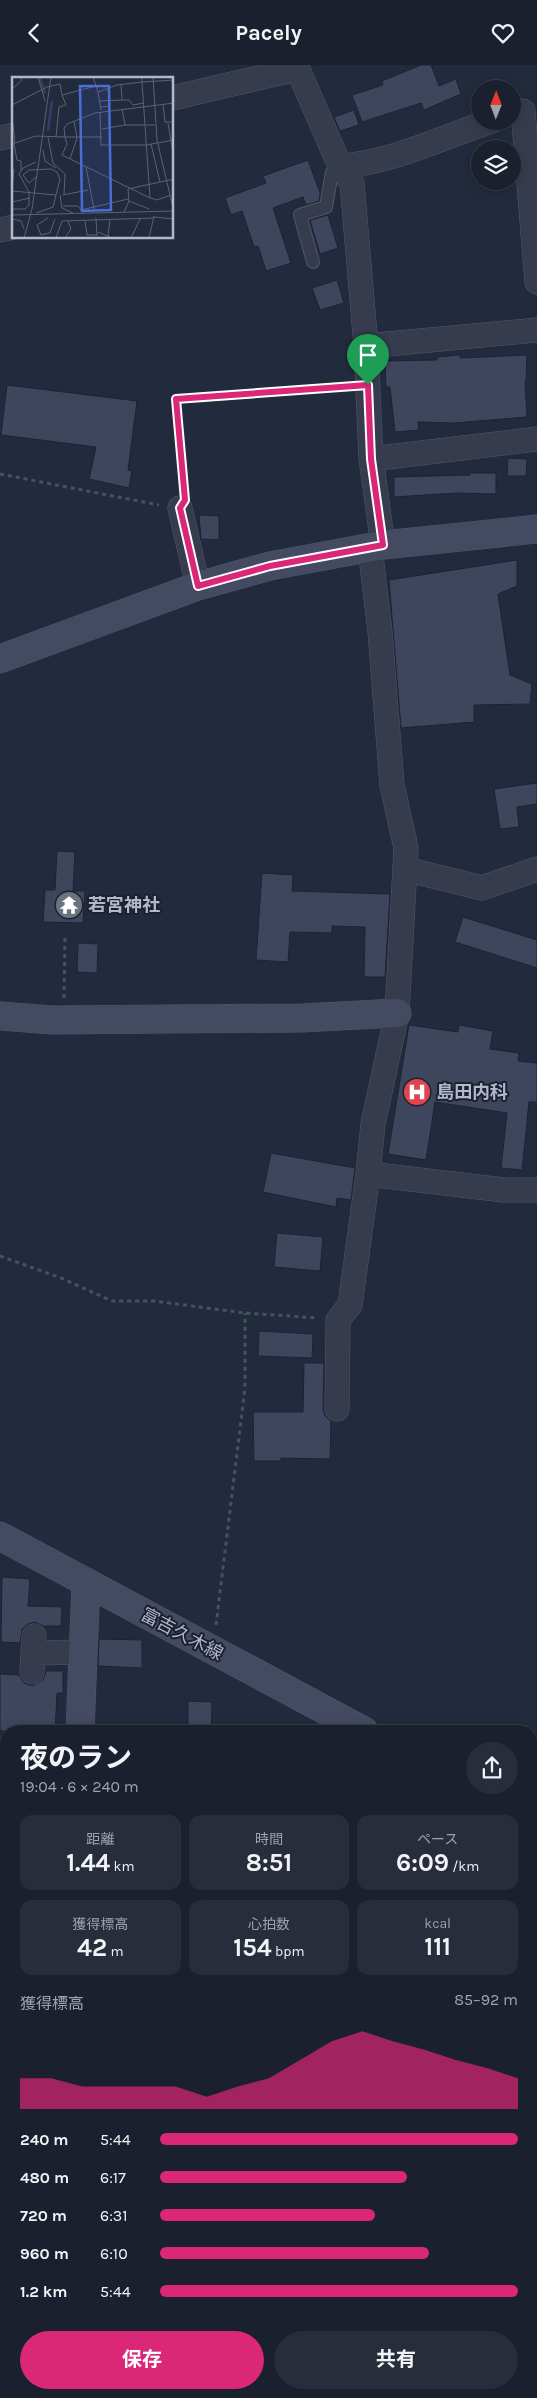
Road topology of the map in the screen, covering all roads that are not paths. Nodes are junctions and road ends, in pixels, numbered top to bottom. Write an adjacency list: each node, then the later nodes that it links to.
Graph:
1 (296, 67): 2 (street); 5 (street)
2 (174, 98)
3 (524, 111): 7 (street)
4 (471, 128): 5 (street)
5 (340, 166): 6 (lane); 9 (street)
6 (313, 262)
7 (537, 282)
8 (537, 330): 9 (street)
9 (366, 346): 11 (street)
10 (537, 439): 11 (street)
11 (371, 459): 14 (street)
12 (180, 508): 15 (street)
13 (537, 529): 14 (street)
14 (377, 547): 15 (street); 17 (street)
15 (198, 586): 16 (street)
16 (0, 659)
17 (406, 869): 18 (street); 19 (street)
18 (537, 869)
19 (396, 1013): 20 (street); 21 (street)
20 (0, 1016)
21 (368, 1174): 22 (street); 23 (street)
22 (537, 1190)
23 (337, 1409)
24 (0, 1536): 25 (street, 富吉久木線)
25 (86, 1583): 26 (street); 29 (street, 富吉久木線)
26 (83, 1652): 27 (street); 28 (street)
27 (33, 1653)
28 (80, 1725)
29 (353, 1725)

